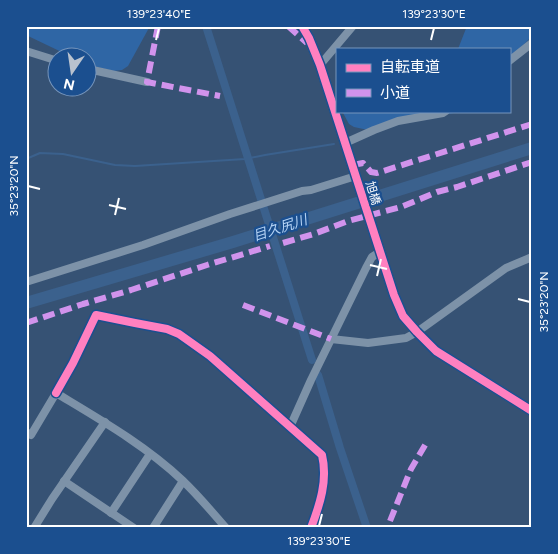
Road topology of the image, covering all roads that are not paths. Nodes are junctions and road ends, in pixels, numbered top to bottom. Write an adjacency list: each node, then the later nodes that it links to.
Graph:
1 (302, 26): 7 (street, 旭橋)
2 (353, 26): 7 (street)
3 (532, 43): 6 (street)
4 (26, 51): 5 (street)
5 (48, 58)
6 (510, 61)
7 (320, 65): 11 (street, 旭橋)
8 (98, 71): 9 (street)
9 (148, 82)
10 (444, 112): 11 (street)
11 (345, 143): 12 (street, 旭橋)
12 (356, 177): 13 (street, 旭橋); 15 (street)
13 (380, 252): 16 (street, 旭橋); 17 (street)
14 (532, 257): 16 (street)
15 (26, 282)
16 (417, 332): 17 (street); 19 (street, 旭橋)
17 (332, 339): 21 (street)
18 (56, 393): 20 (street); 21 (street); 22 (street)
19 (532, 411)
20 (105, 422): 24 (street); 25 (street)
21 (290, 427): 33 (street)
22 (29, 433): 23 (street)
23 (26, 443)
24 (150, 454): 26 (street); 27 (street)
25 (64, 481): 27 (street); 29 (street)
26 (184, 481): 31 (street); 32 (street)
27 (111, 513): 30 (street)
28 (26, 526): 29 (street)
29 (33, 528)
30 (134, 528)
31 (153, 528)
32 (226, 528)
33 (312, 528)

